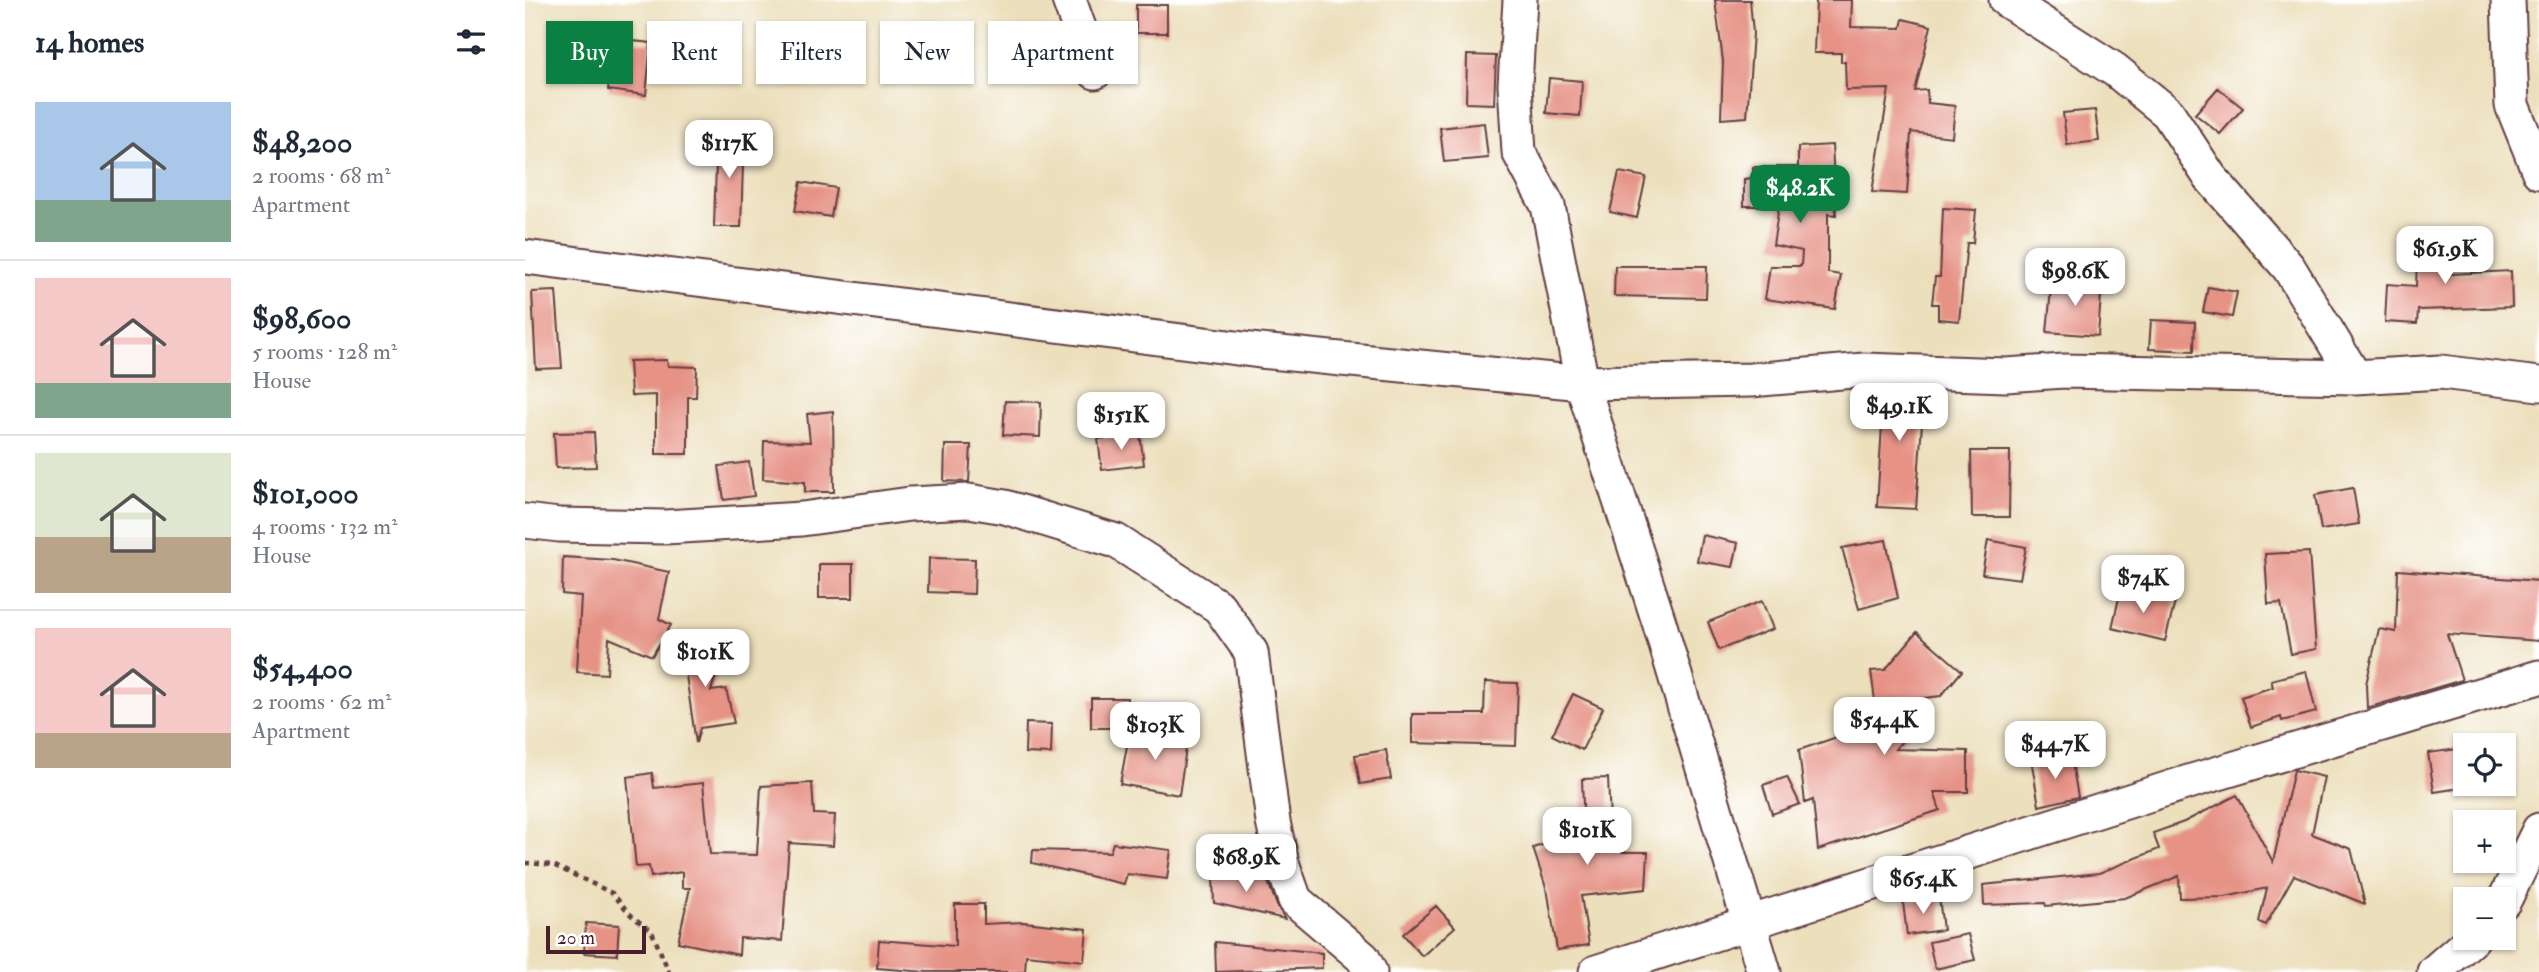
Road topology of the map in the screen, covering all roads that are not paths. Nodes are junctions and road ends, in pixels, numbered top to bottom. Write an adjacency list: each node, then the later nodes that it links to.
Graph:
1 (1069, 0): 5 (street)
2 (1520, 0): 9 (street)
3 (2006, 0): 8 (street)
4 (2508, 0): 6 (street)
5 (1077, 21)
6 (2539, 172)
7 (525, 257): 9 (street)
8 (2355, 377): 9 (street); 10 (street)
9 (1582, 383): 15 (street)
10 (2539, 384)
11 (525, 521): 17 (street)
12 (2539, 677): 15 (street)
13 (2539, 830): 14 (street)
14 (2511, 887)
15 (1749, 923): 18 (street); 19 (street)
16 (2459, 950): 20 (street)
17 (1370, 972)
18 (1596, 972)
19 (1764, 972)
20 (2434, 972)

